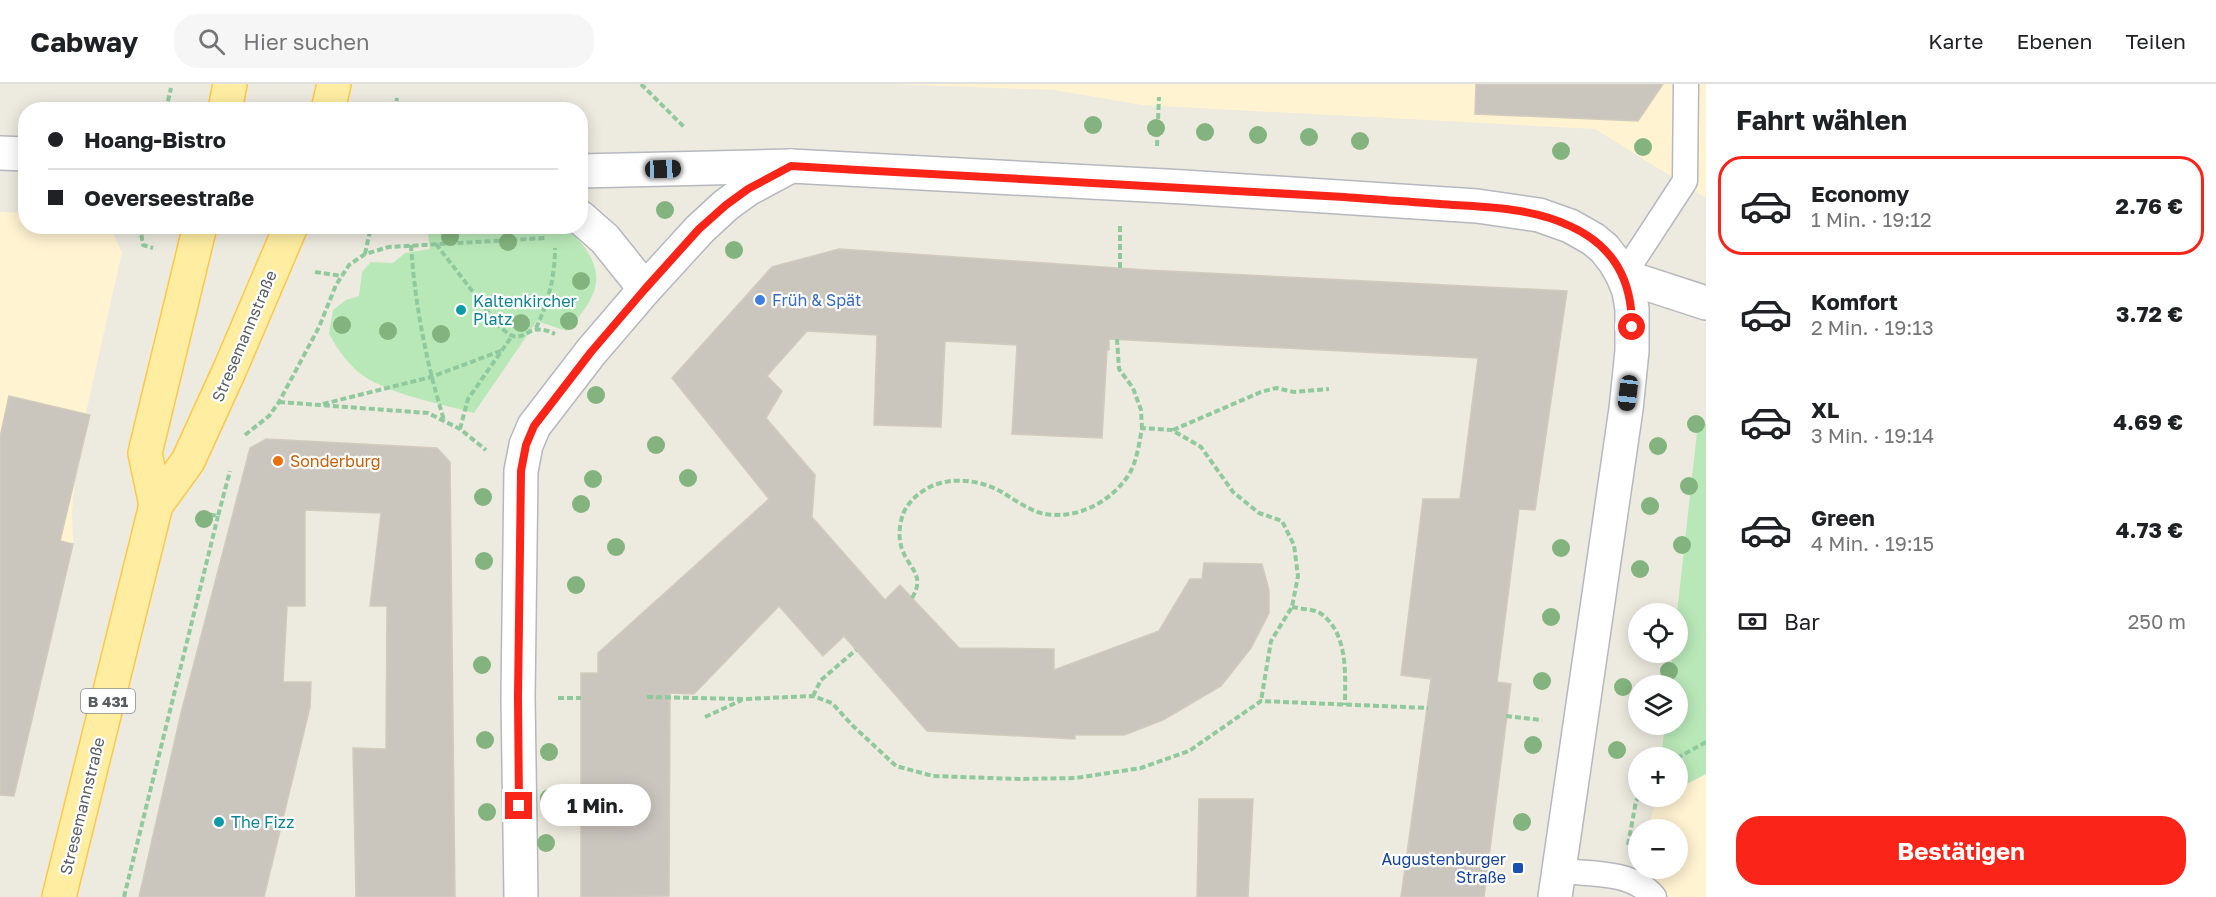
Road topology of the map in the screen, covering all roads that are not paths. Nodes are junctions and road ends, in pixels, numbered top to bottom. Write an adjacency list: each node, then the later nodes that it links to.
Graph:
1 (230, 84): 4 (main road)
2 (334, 84): 5 (main road)
3 (1686, 84): 13 (lane)
4 (227, 102)
5 (330, 102)
6 (0, 153): 7 (street)
7 (18, 154)
8 (791, 166): 9 (street); 13 (street); 14 (street)
9 (588, 171)
10 (588, 223): 14 (street)
11 (198, 234): 16 (main road, Stresemannstraße / B 431)
12 (288, 234): 16 (main road, Stresemannstraße / B 431)
13 (1623, 276): 15 (street); 17 (street)
14 (645, 289): 19 (street)
15 (1706, 303)
16 (156, 505): 18 (main road, Stresemannstraße / B 431)
17 (1557, 884): 20 (lane)
18 (60, 897)
19 (521, 897)
20 (1654, 897)

